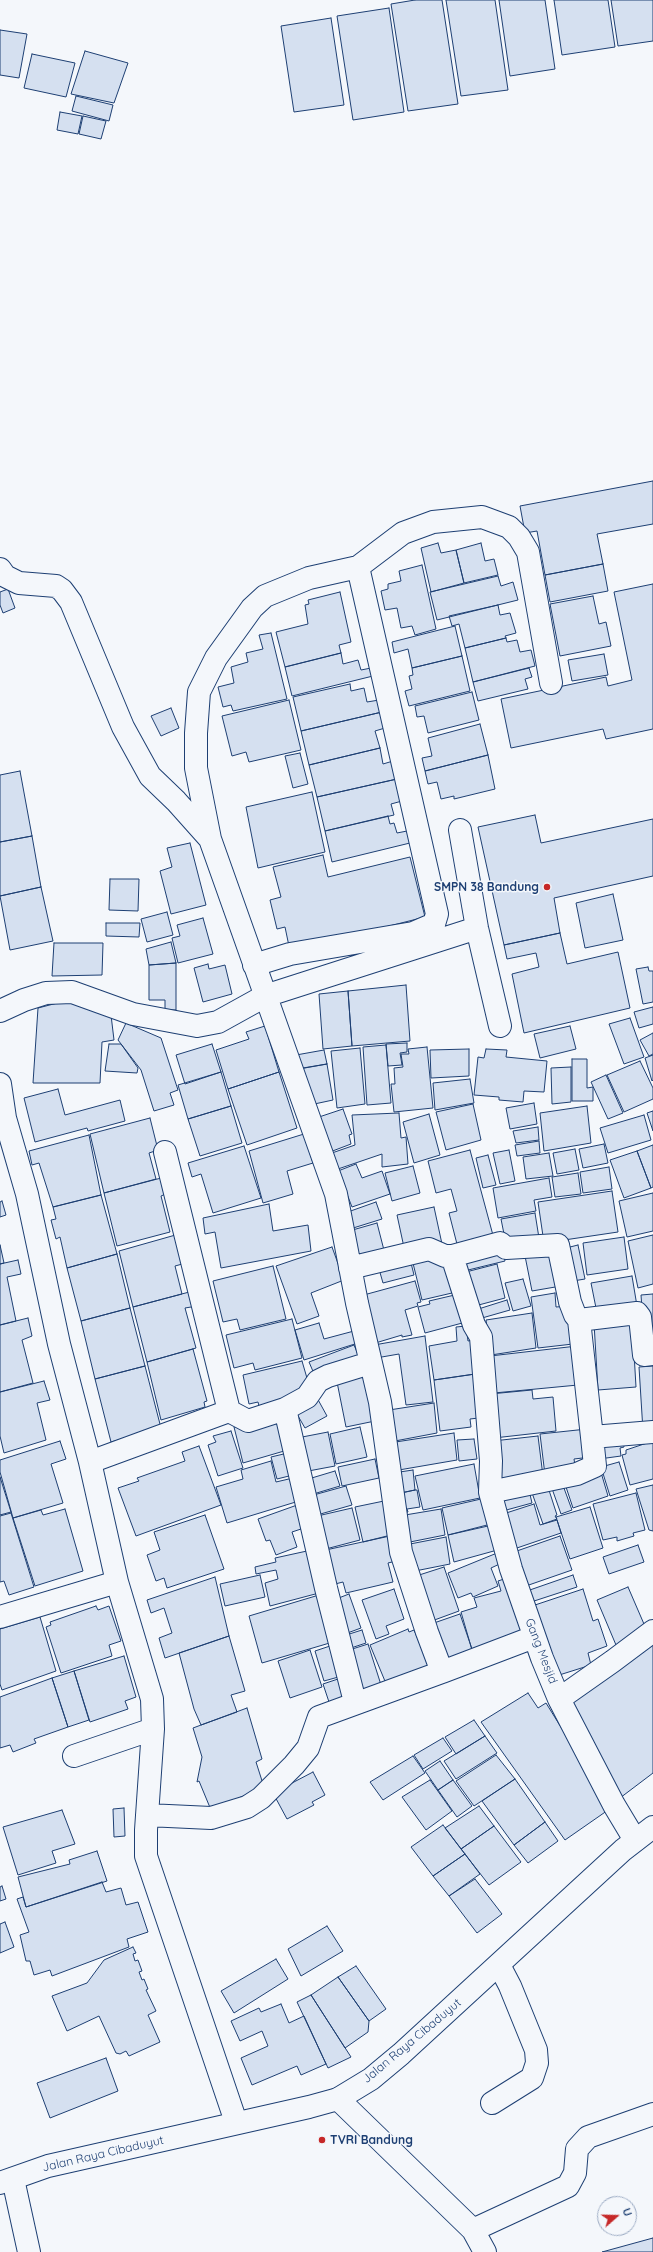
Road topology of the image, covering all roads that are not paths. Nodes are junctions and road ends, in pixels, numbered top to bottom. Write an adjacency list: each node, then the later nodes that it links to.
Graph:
1 (358, 567): 3 (street); 5 (street); 7 (street)
2 (0, 569): 5 (street)
3 (551, 683)
4 (460, 830): 6 (street)
5 (210, 839): 7 (street)
6 (477, 928): 8 (street); 10 (street)
7 (254, 965): 8 (street)
8 (265, 996): 9 (street); 15 (street)
9 (0, 1011)
10 (500, 1026)
11 (0, 1084): 12 (street)
12 (2, 1119): 23 (street)
13 (165, 1152): 20 (street)
14 (452, 1256): 15 (street); 16 (street); 24 (street, Gang Mesjid)
15 (350, 1268): 18 (street)
16 (579, 1320): 17 (street); 22 (street)
17 (653, 1354)
18 (370, 1363): 19 (street); 29 (street)
19 (285, 1409): 20 (street); 31 (street)
20 (229, 1412): 23 (street)
21 (653, 1432): 22 (street)
22 (592, 1436): 24 (street)
23 (90, 1462): 25 (street)
24 (490, 1492): 28 (street, Gang Mesjid)
25 (117, 1582): 26 (street); 32 (street)
26 (0, 1617)
27 (653, 1631): 30 (street, Gang Mesjid)
28 (534, 1637): 29 (street); 30 (street, Gang Mesjid)
29 (442, 1672): 31 (street)
30 (559, 1699): 36 (street)
31 (355, 1702): 34 (street)
32 (154, 1729): 33 (street); 34 (street)
33 (74, 1756)
34 (147, 1815): 41 (street)
35 (653, 1827): 36 (street, Jalan Raya Cibaduyut)
36 (635, 1840): 37 (street, Jalan Raya Cibaduyut)
37 (499, 1965): 38 (street, Jalan Raya Cibaduyut); 39 (street)
38 (338, 2099): 41 (street, Jalan Raya Cibaduyut); 43 (street)
39 (492, 2102)
40 (653, 2114): 43 (street)
41 (236, 2122): 42 (street, Jalan Raya Cibaduyut)
42 (6, 2181): 44 (street)
43 (473, 2230): 45 (street)
44 (29, 2252)
45 (485, 2252)

